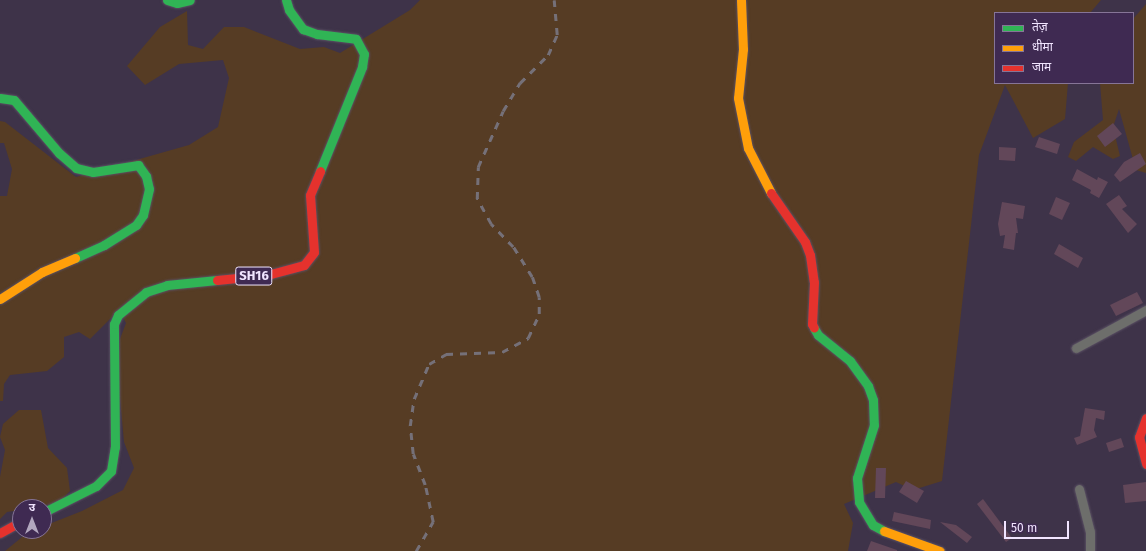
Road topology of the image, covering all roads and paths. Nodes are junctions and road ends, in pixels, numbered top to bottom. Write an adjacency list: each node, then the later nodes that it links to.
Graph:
1 (167, 0): 2 (main road)
2 (190, 0)
3 (286, 0): 12 (main road, SH16)
4 (741, 0): 15 (main road)
5 (0, 98): 6 (main road)
6 (0, 299)
7 (1146, 310): 8 (street)
8 (1076, 348)
9 (1146, 418): 10 (main road)
10 (1146, 464)
11 (1079, 489): 16 (street)
12 (52, 508)
13 (12, 526): 14 (main road)
14 (0, 533)
15 (940, 551)
16 (1090, 551)

